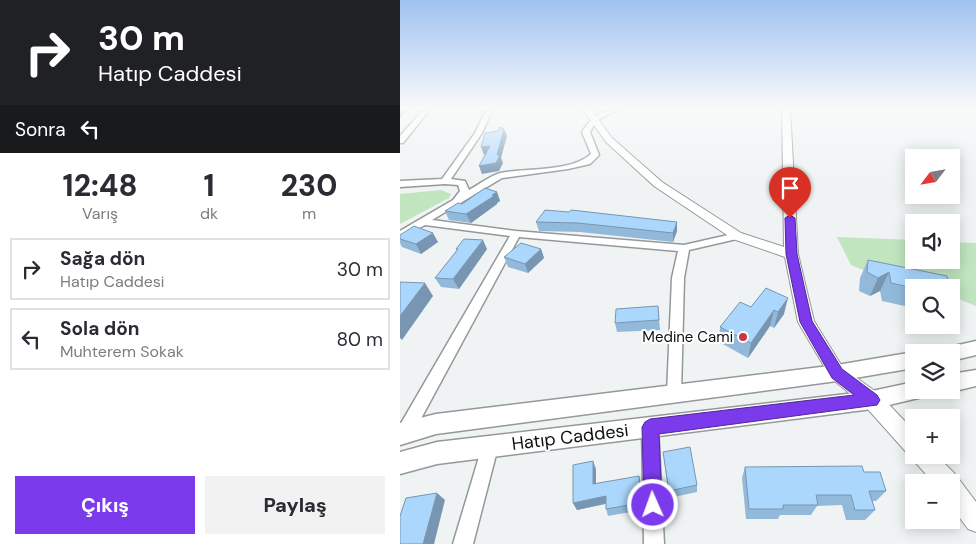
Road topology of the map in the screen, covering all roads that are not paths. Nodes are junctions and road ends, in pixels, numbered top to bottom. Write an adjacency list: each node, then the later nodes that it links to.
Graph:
1 (478, 133): 5 (street)
2 (587, 133): 7 (street)
3 (604, 133): 11 (street)
4 (787, 133): 13 (street)
5 (445, 181): 6 (street); 7 (street)
6 (400, 184)
7 (453, 205): 8 (street)
8 (426, 222): 9 (street); 10 (street)
9 (516, 234): 12 (street); 24 (street)
10 (400, 236)
11 (737, 236): 12 (street); 13 (street)
12 (684, 248): 21 (street)
13 (791, 254): 17 (street)
14 (976, 348): 15 (main road)
15 (960, 351)
16 (905, 362): 17 (main road, Hatıp Caddesi)
17 (837, 373): 21 (main road, Hatıp Caddesi); 22 (street)
18 (976, 378): 19 (main road)
19 (960, 381)
20 (905, 393): 22 (main road, Hatıp Caddesi)
21 (674, 394): 24 (main road, Hatıp Caddesi)
22 (872, 400): 23 (main road, Hatıp Caddesi); 25 (street)
23 (650, 427): 26 (main road, Hatıp Caddesi); 33 (street)
24 (402, 433)
25 (905, 436)
26 (490, 447): 27 (main road, Hatıp Caddesi); 32 (street)
27 (400, 463)
28 (930, 464): 29 (street)
29 (940, 474)
30 (960, 499): 31 (street)
31 (976, 521)
32 (463, 544)
33 (654, 544)

